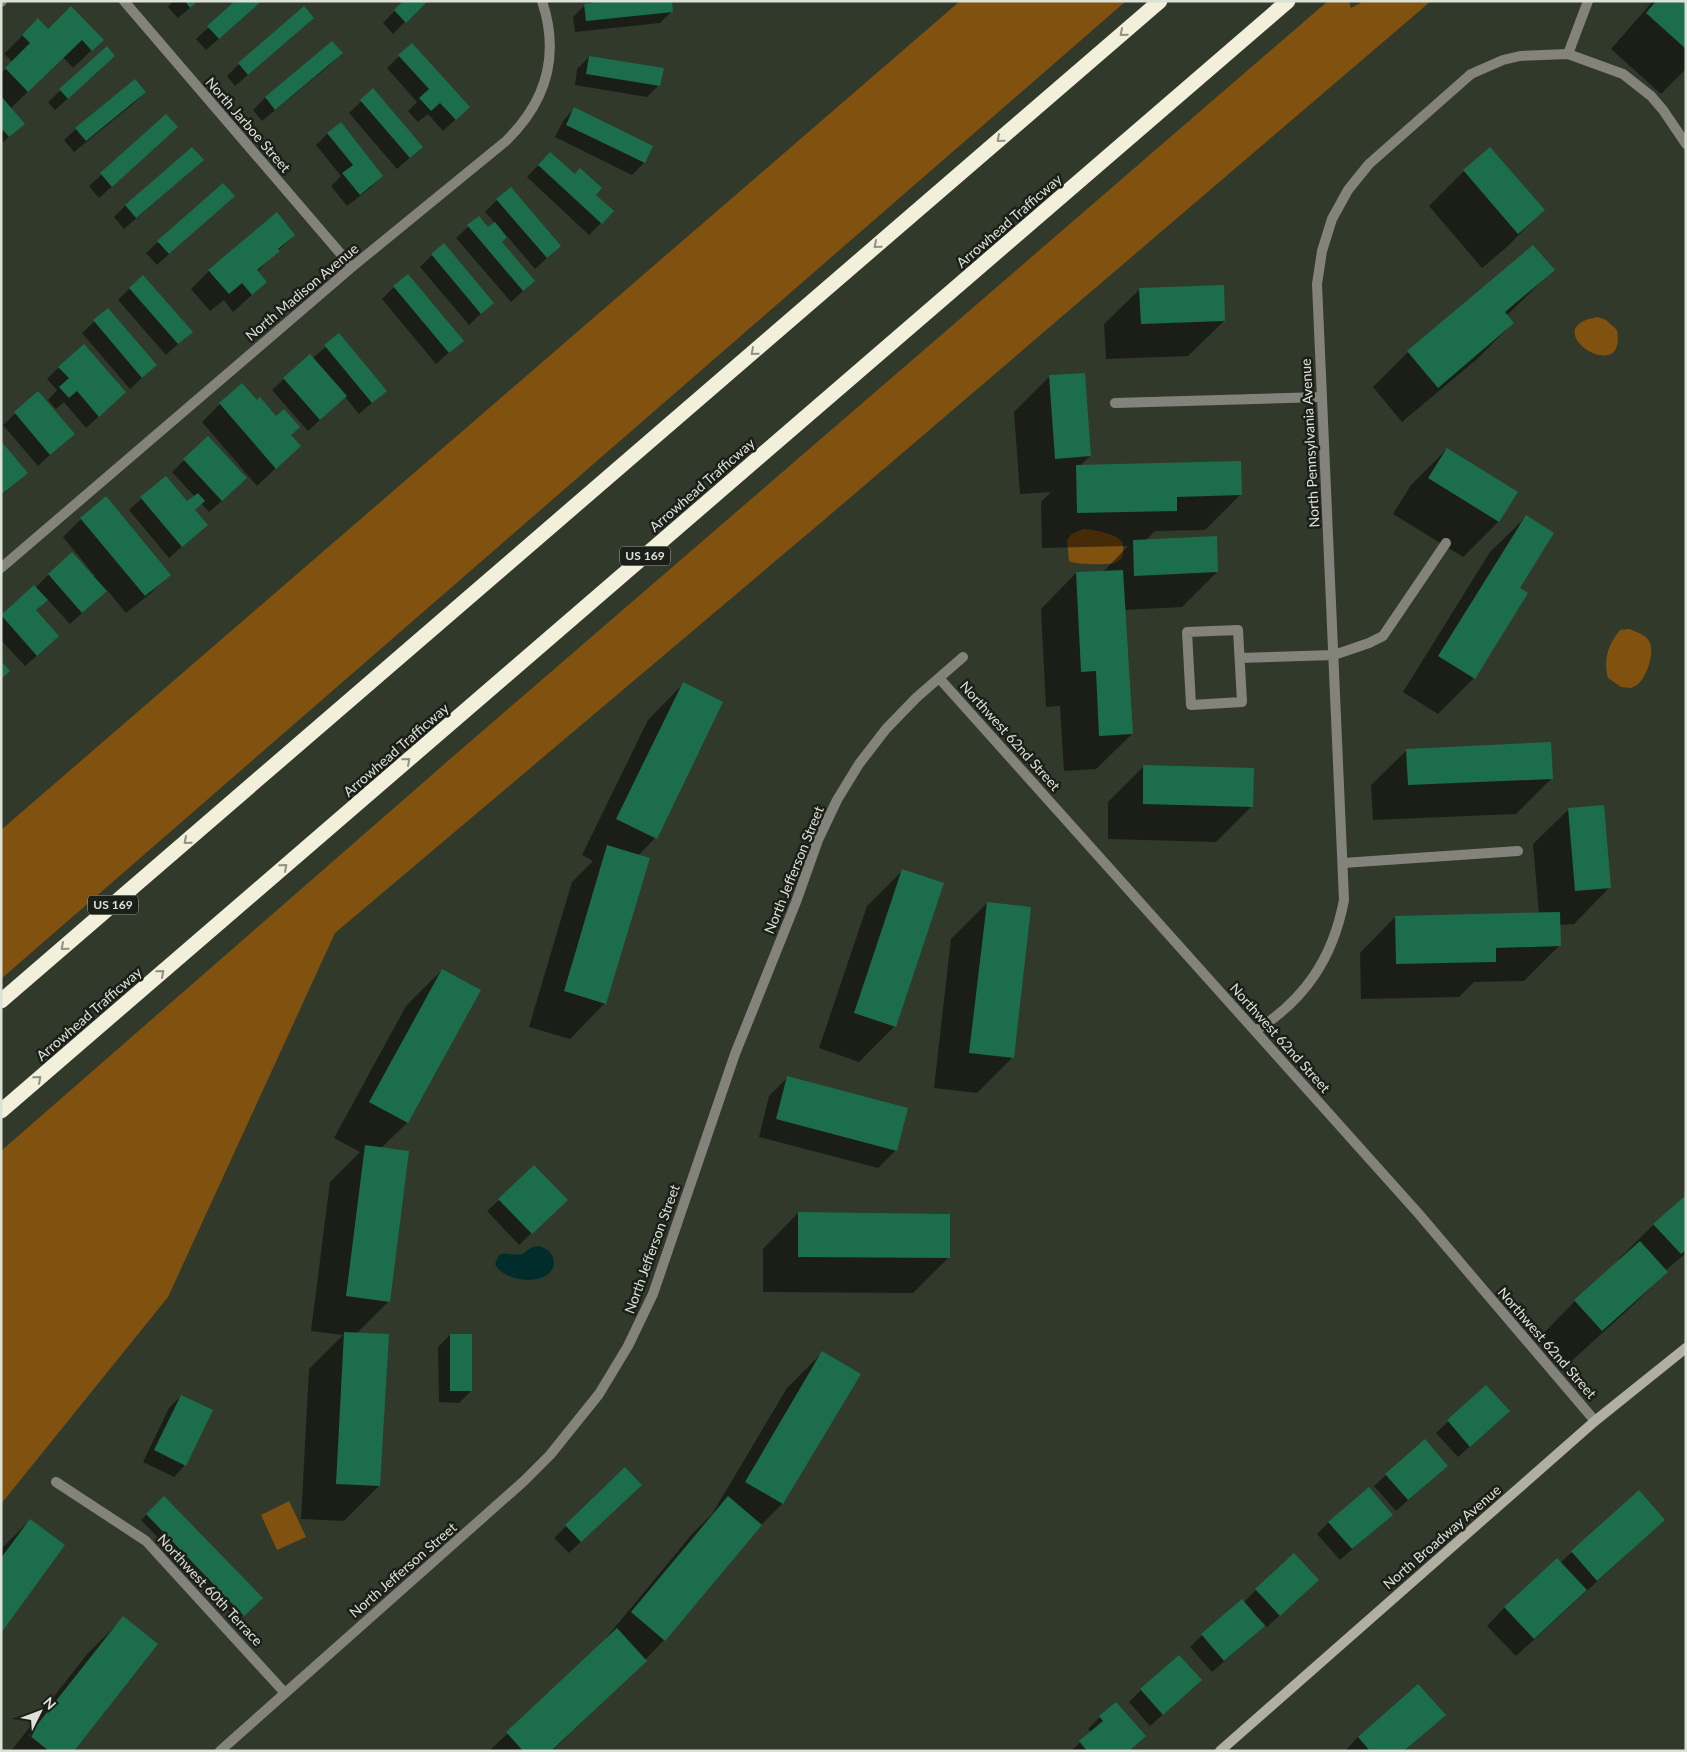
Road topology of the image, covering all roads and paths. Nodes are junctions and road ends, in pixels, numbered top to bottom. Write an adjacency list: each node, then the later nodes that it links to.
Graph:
1 (124, 1): 8 (street, North Jarboe Street)
2 (542, 1): 8 (street, North Madison Avenue)
3 (1160, 1): 19 (highway, US 169, one-way to 19)
4 (1288, 1): 21 (highway, Arrowhead Trafficway / US 169, one-way to 4)
5 (1588, 1): 6 (street)
6 (1568, 54): 7 (street, North Pennsylvania Avenue); 9 (street, North Pennsylvania Avenue)
7 (1686, 144)
8 (352, 267): 12 (street, North Madison Avenue)
9 (1322, 397): 10 (street); 13 (street, North Pennsylvania Avenue)
10 (1115, 403)
11 (1446, 543): 13 (street)
12 (1, 568)
13 (1334, 655): 15 (street); 18 (street, North Pennsylvania Avenue)
14 (963, 658): 16 (street, North Jefferson Street)
15 (1240, 658): 15 (street)
16 (939, 678): 20 (street, Northwest 62nd Street); 25 (street, North Jefferson Street)
17 (1518, 851): 18 (street)
18 (1343, 863): 20 (street, North Pennsylvania Avenue)
19 (1, 1001)
20 (1255, 1031): 23 (street, Northwest 62nd Street)
21 (1, 1111)
22 (1686, 1348): 23 (street, North Broadway Avenue)
23 (1595, 1421): 27 (street, North Broadway Avenue)
24 (56, 1482): 25 (street, Northwest 60th Terrace)
25 (285, 1693): 26 (street, North Jefferson Street)
26 (220, 1751)
27 (1220, 1751)

